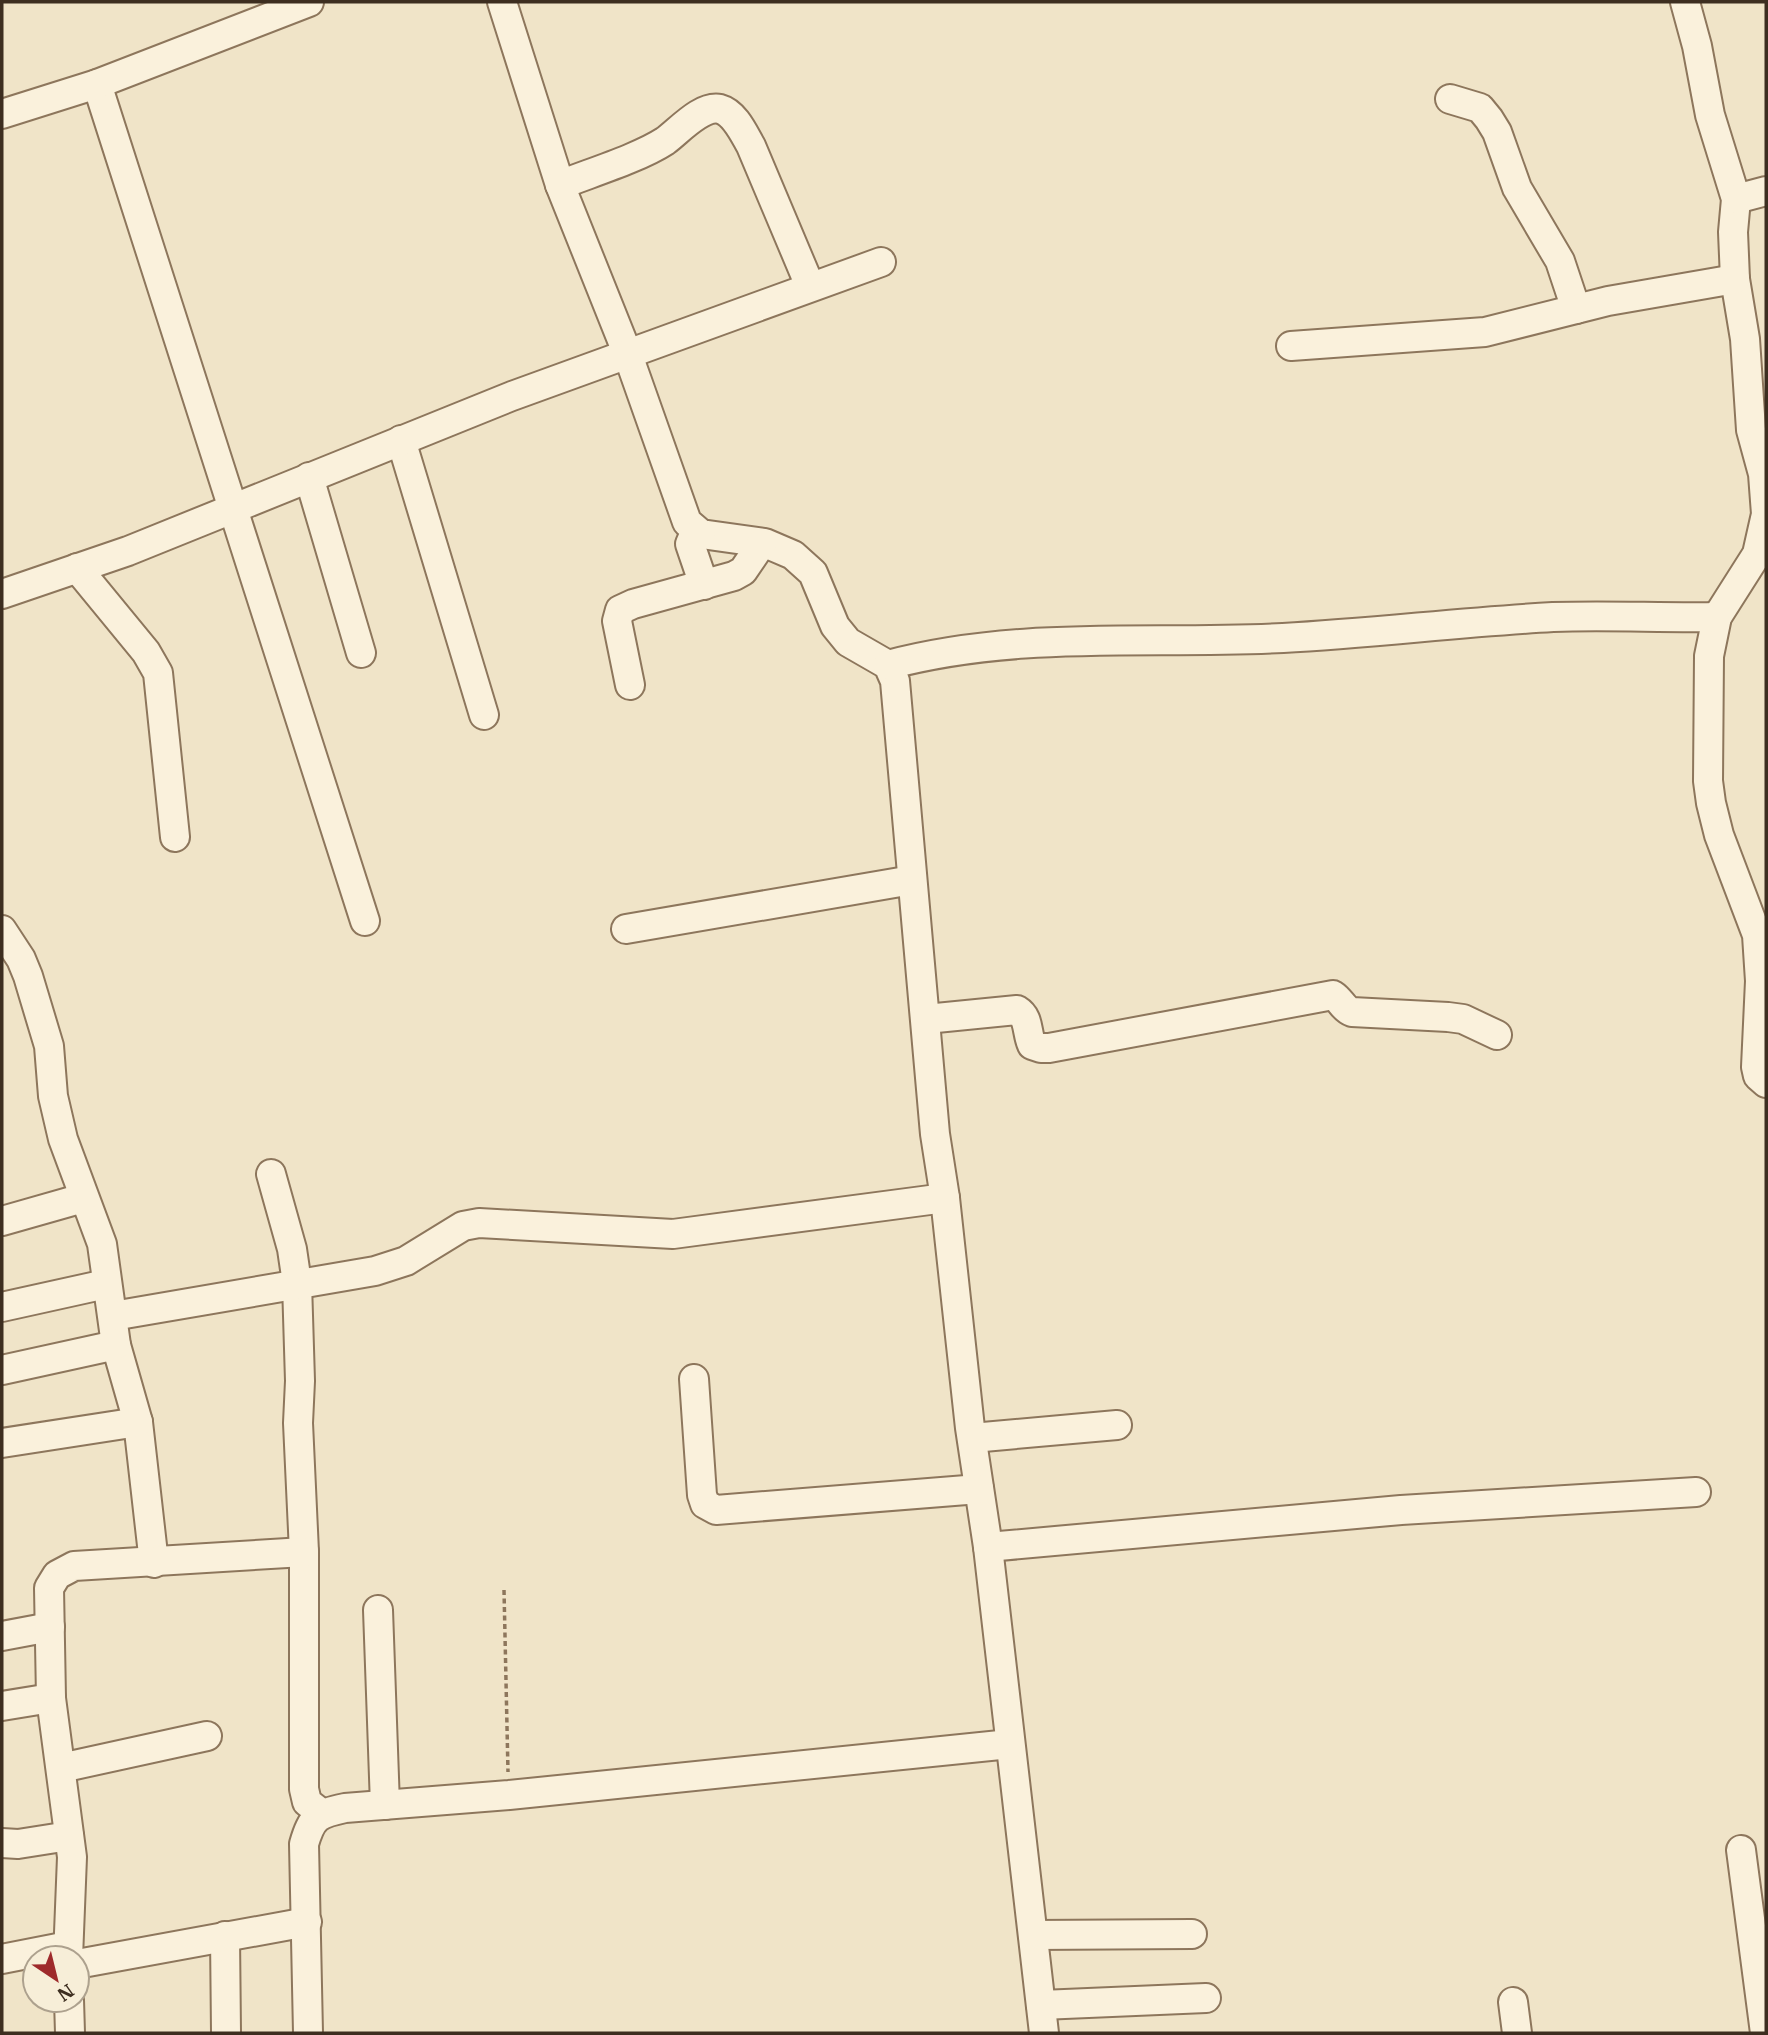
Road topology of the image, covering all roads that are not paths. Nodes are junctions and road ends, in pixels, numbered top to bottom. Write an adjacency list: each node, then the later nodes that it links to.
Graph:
1 (309, 2): 4 (street)
2 (502, 2): 7 (street)
3 (1685, 2): 9 (street)
4 (97, 84): 6 (street); 18 (street)
5 (1450, 99): 13 (street)
6 (3, 107)
7 (560, 185): 12 (street); 15 (street)
8 (1766, 191): 9 (street)
9 (1736, 199): 11 (street)
10 (881, 262): 12 (street)
11 (1735, 279): 13 (street); 21 (street)
12 (810, 286): 15 (street)
13 (1576, 309): 14 (street)
14 (1290, 346)
15 (628, 355): 16 (street); 19 (street)
16 (401, 440): 17 (street); 29 (street)
17 (309, 477): 18 (street); 26 (street)
18 (234, 508): 22 (street); 33 (street)
19 (701, 534): 20 (street); 23 (street)
20 (761, 542): 23 (street); 27 (street)
21 (1762, 554): 25 (street)
22 (77, 568): 24 (street); 30 (street)
23 (704, 585): 28 (street)
24 (2, 594)
25 (1717, 617): 27 (street); 32 (street)
26 (361, 653)
27 (888, 665): 31 (street)
28 (630, 685)
29 (484, 715)
30 (175, 836)
31 (912, 880): 34 (street); 36 (street)
32 (1757, 907): 38 (street)
33 (365, 921)
34 (626, 929)
35 (2, 930): 40 (street)
36 (926, 1019): 37 (street); 41 (street)
37 (1497, 1035)
38 (1766, 1083)
39 (271, 1174): 43 (street)
40 (83, 1198): 42 (street); 44 (street)
41 (945, 1198): 43 (street); 52 (street)
42 (2, 1221)
43 (297, 1283): 46 (street); 57 (street)
44 (106, 1284): 45 (street); 46 (street)
45 (2, 1307)
46 (113, 1316): 47 (street)
47 (116, 1345): 48 (street); 50 (street)
48 (2, 1370)
49 (694, 1379): 54 (street)
50 (138, 1423): 53 (street); 58 (street)
51 (1117, 1424): 52 (street)
52 (972, 1438): 54 (street)
53 (2, 1443)
54 (979, 1489): 56 (street)
55 (1696, 1492): 56 (street)
56 (988, 1547): 65 (street)
57 (304, 1552): 58 (street); 68 (street)
58 (154, 1563): 60 (street)
59 (378, 1610): 67 (street)
60 (50, 1627): 61 (street); 62 (street)
61 (2, 1636)
62 (51, 1698): 63 (street); 66 (street)
63 (2, 1706)
64 (208, 1736): 66 (street)
65 (1010, 1744): 67 (street); 74 (street)
66 (61, 1768): 69 (street)
67 (385, 1805): 68 (street)
68 (321, 1813): 72 (street)
69 (69, 1836): 70 (street); 76 (street)
70 (2, 1843)
71 (1741, 1850): 89 (street)
72 (307, 1922): 75 (street); 86 (street)
73 (1192, 1934): 74 (street)
74 (1033, 1935): 82 (street)
75 (225, 1936): 77 (street); 85 (street)
76 (71, 1944)
77 (91, 1953)
78 (21, 1958): 79 (street)
79 (2, 1959)
80 (1206, 1998): 82 (street)
81 (1513, 2002): 88 (street)
82 (1041, 2005): 87 (street)
83 (69, 2014): 84 (street)
84 (70, 2033)
85 (226, 2033)
86 (308, 2033)
87 (1044, 2033)
88 (1517, 2033)
89 (1765, 2033)

